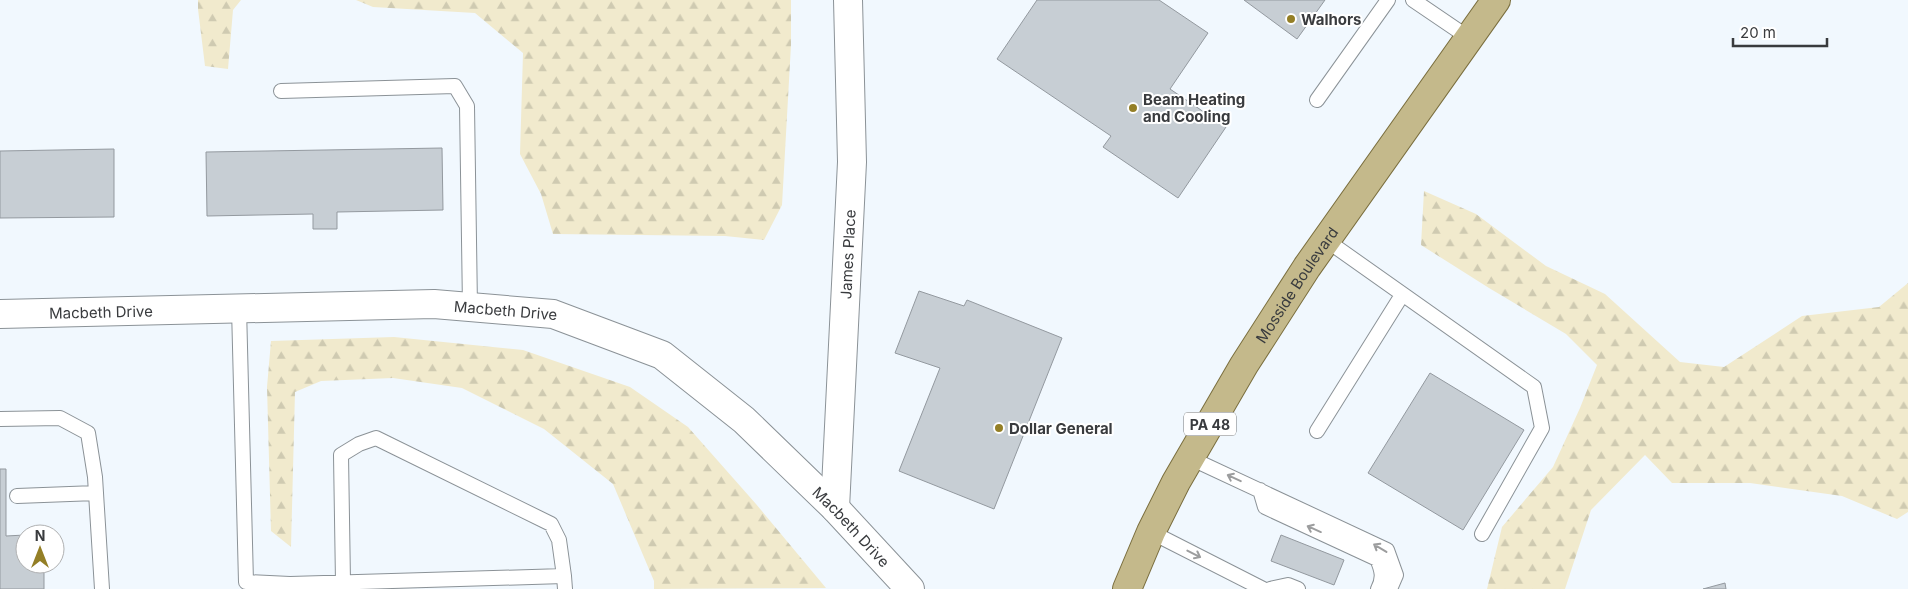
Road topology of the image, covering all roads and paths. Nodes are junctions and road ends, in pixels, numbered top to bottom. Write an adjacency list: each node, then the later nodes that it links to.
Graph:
1 (848, 0): 19 (street, James Place)
2 (1388, 0): 7 (lane)
3 (1413, 0): 5 (lane)
4 (1496, 0): 5 (main road, Mosside Boulevard / PA 48)
5 (1469, 38): 8 (main road, Mosside Boulevard / PA 48)
6 (280, 91): 10 (lane)
7 (1318, 100)
8 (1326, 240): 9 (lane); 15 (main road, Mosside Boulevard / PA 48)
9 (1402, 295): 14 (lane); 21 (lane)
10 (470, 307): 11 (street, Macbeth Drive); 19 (street, Macbeth Drive)
11 (239, 308): 12 (street, Macbeth Drive); 24 (lane)
12 (0, 314)
13 (0, 419): 17 (lane)
14 (1318, 431)
15 (1190, 458): 16 (lane, one-way to 15); 20 (main road, Mosside Boulevard / PA 48)
16 (1260, 490): 31 (lane, one-way to 16); 32 (lane, one-way to 16)
17 (96, 493): 18 (lane); 25 (lane)
18 (17, 496)
19 (835, 508): 26 (street, Macbeth Drive)
20 (1151, 532): 27 (main road, Mosside Boulevard / PA 48); 28 (lane, one-way to 28)
21 (1482, 534)
22 (343, 582): 23 (lane); 23 (lane); 24 (lane)
23 (564, 583)
24 (245, 585)
25 (102, 589)
26 (910, 589)
27 (1127, 589)
28 (1263, 589)
29 (1270, 589): 30 (lane)
30 (1298, 589)
31 (1378, 589)
32 (1390, 589)

